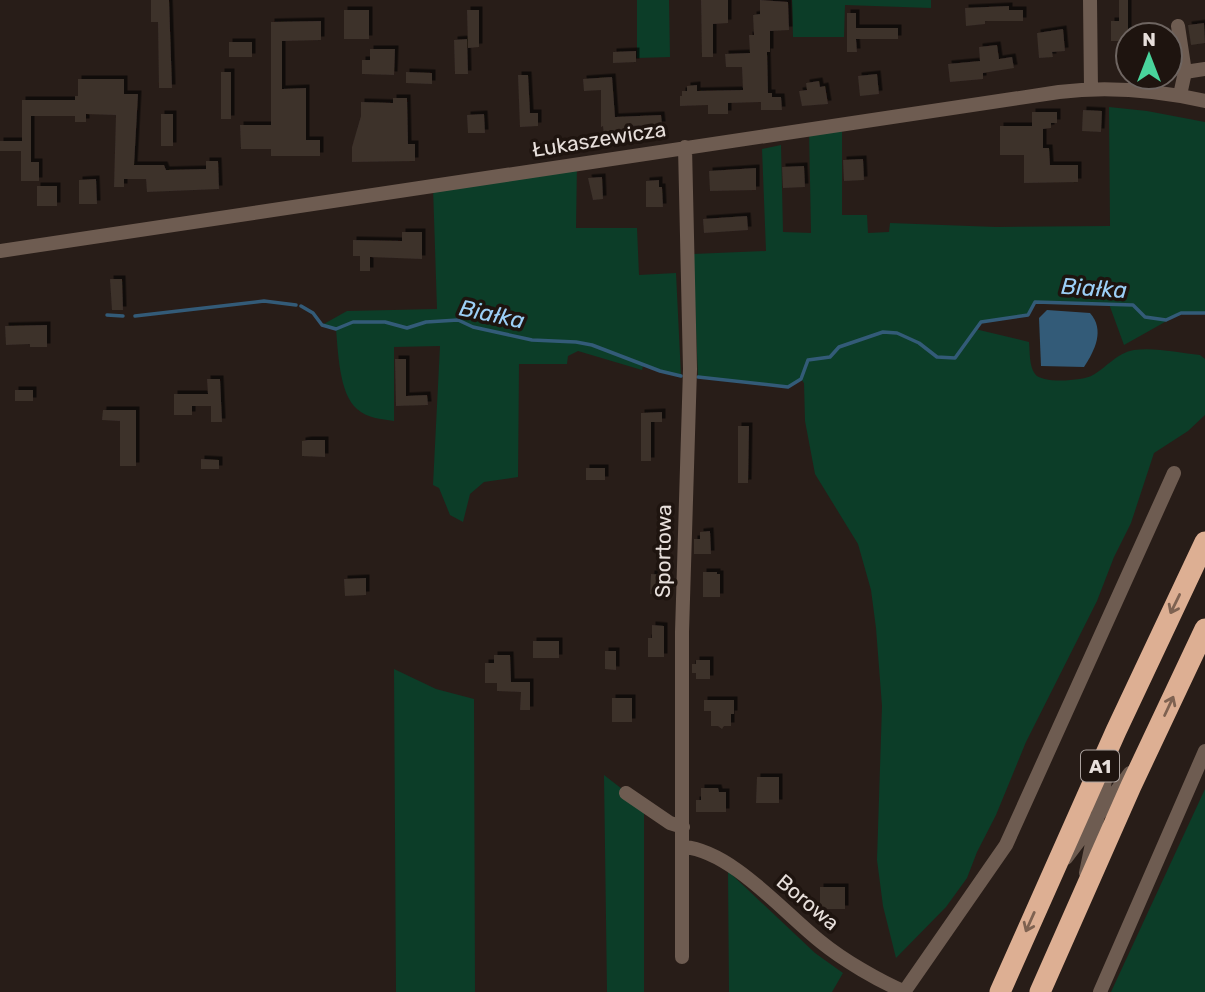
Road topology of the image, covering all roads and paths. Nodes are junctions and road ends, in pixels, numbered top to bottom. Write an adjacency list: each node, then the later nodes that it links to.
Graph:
1 (1090, 0): 5 (street)
2 (1184, 65): 4 (street)
3 (1205, 69): 4 (street)
4 (1185, 72): 6 (street)
5 (1091, 89): 6 (street, Łukaszewicza); 8 (street, Łukaszewicza)
6 (1180, 95): 7 (street, Łukaszewicza)
7 (1205, 101)
8 (685, 147): 9 (street, Łukaszewicza); 18 (street, Sportowa)
9 (0, 251)
10 (1174, 473): 23 (street)
11 (1205, 542): 13 (highway, A1, one-way to 13)
12 (1205, 629): 14 (highway, A1, one-way to 12)
13 (1116, 731): 17 (street); 20 (highway, A1)
14 (1150, 747): 17 (street); 21 (highway, A1)
15 (1205, 751): 26 (street)
16 (626, 793): 18 (street)
17 (1097, 816): 20 (street); 21 (street)
18 (683, 827): 19 (street, Sportowa)
19 (684, 847): 22 (street, Sportowa); 23 (street, Borowa)
20 (1046, 886): 24 (highway, A1, one-way to 24)
21 (1080, 901): 25 (highway, A1)
22 (682, 957)
23 (904, 992)
24 (1000, 992)
25 (1040, 992)
26 (1100, 992)

